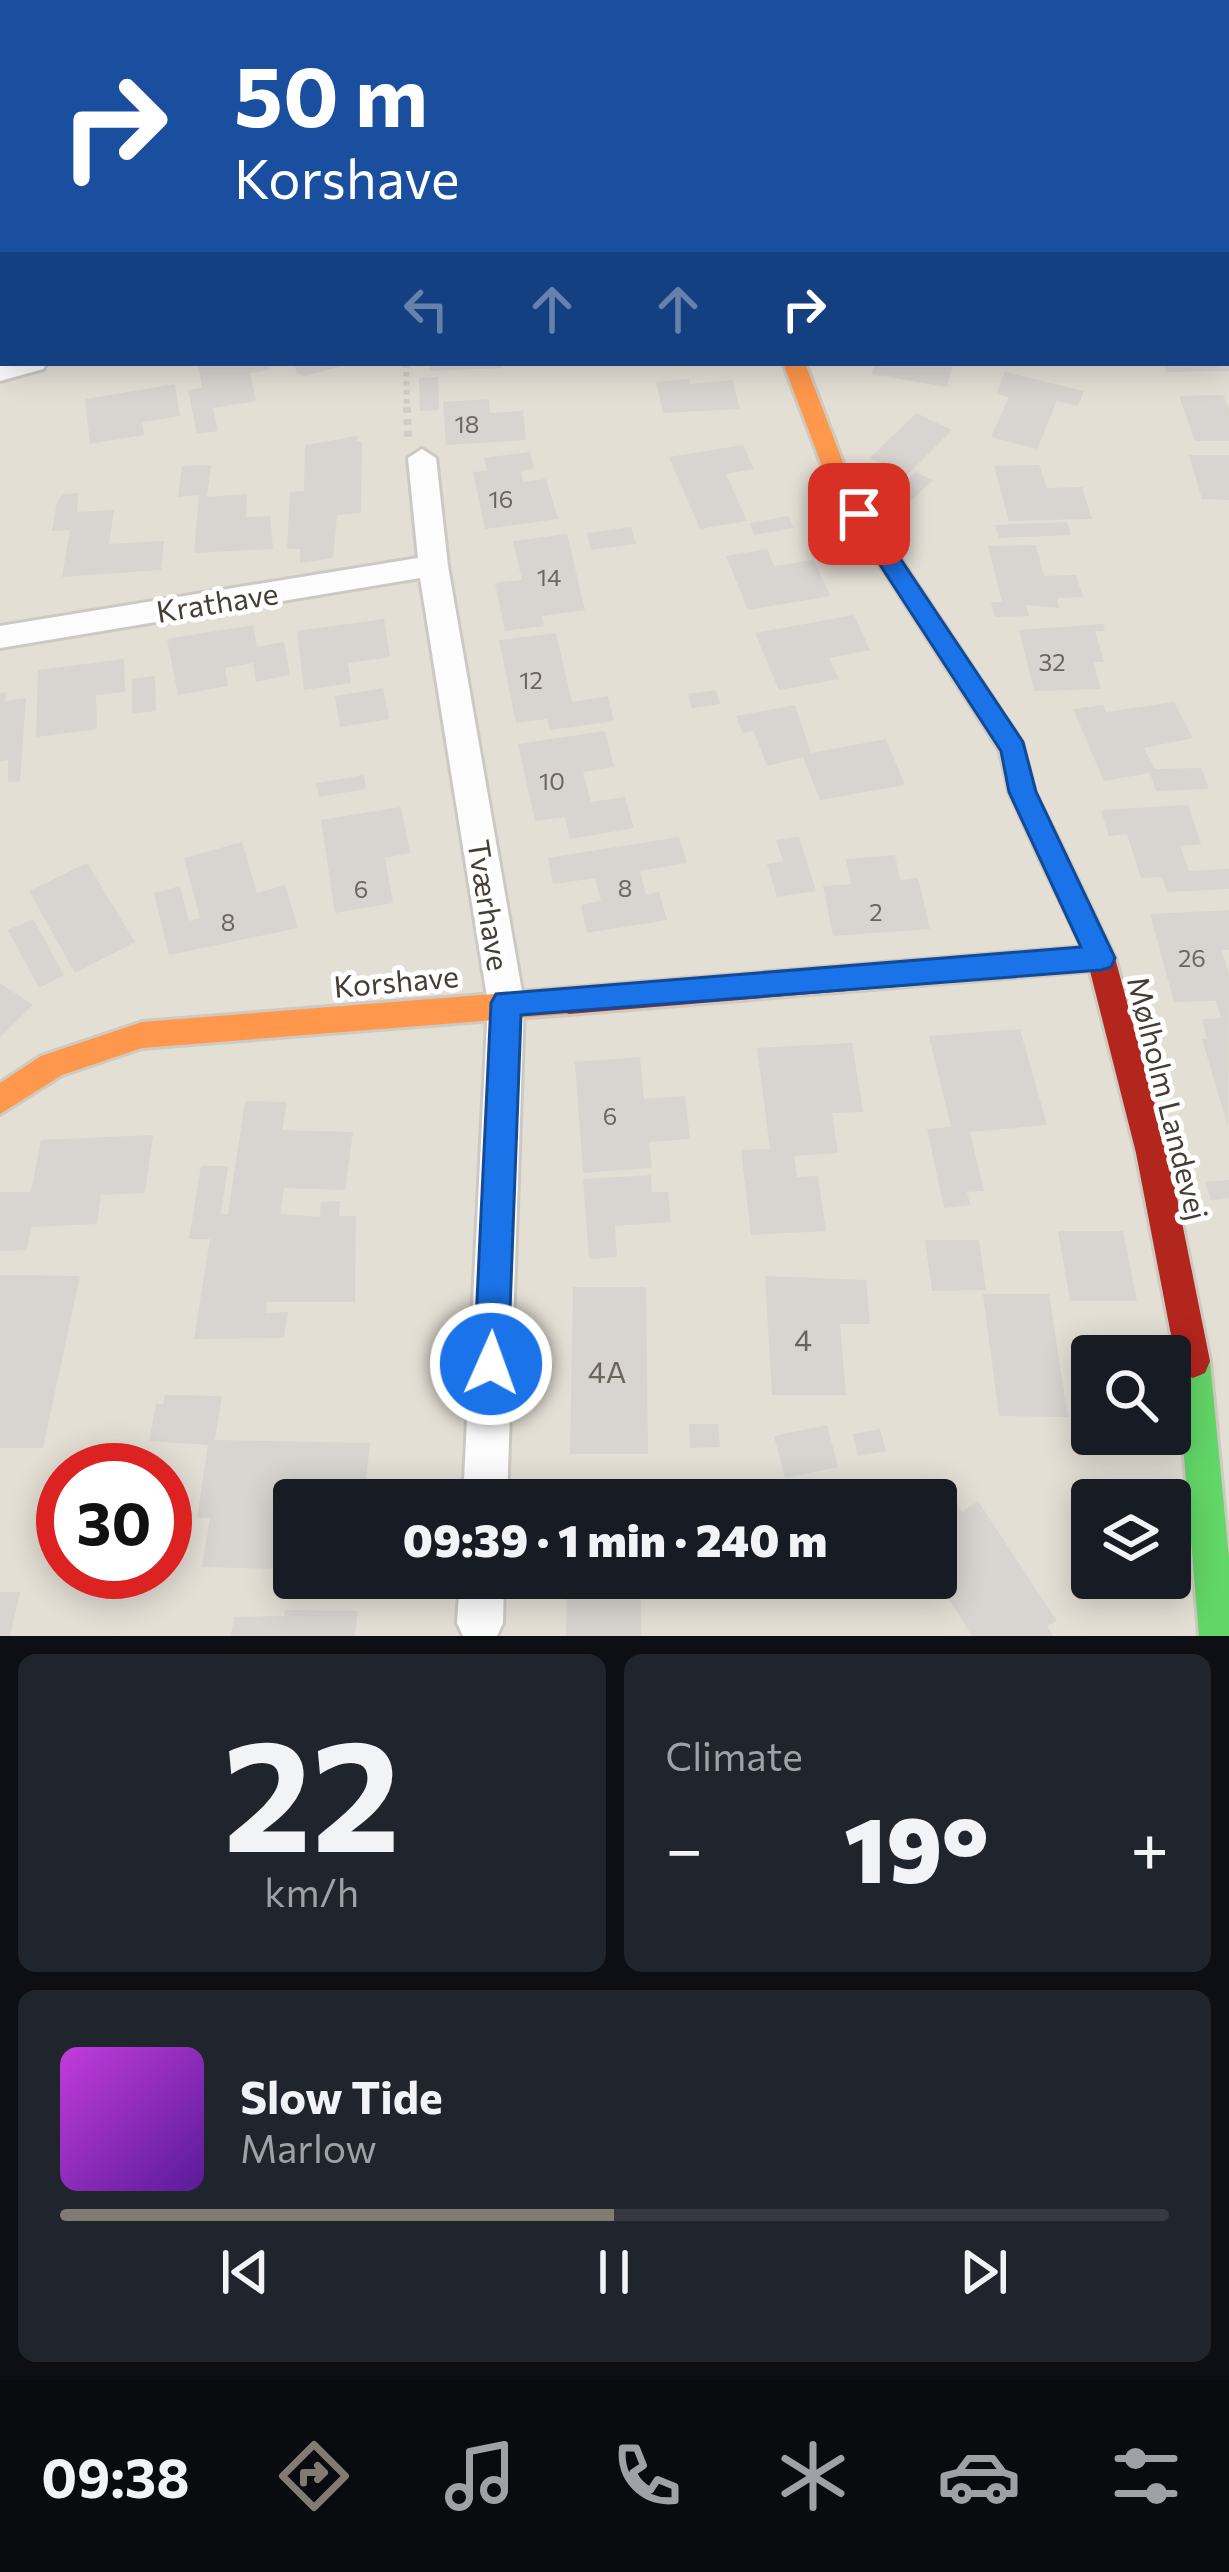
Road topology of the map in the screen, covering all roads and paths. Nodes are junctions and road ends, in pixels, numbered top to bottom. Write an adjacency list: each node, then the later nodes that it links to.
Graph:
1 (406, 366): 3 (path)
2 (795, 366): 6 (street, Mølholm Landevej)
3 (422, 458): 4 (street, Tværhave)
4 (434, 566): 5 (street, Krathave); 7 (street, Tværhave)
5 (0, 637)
6 (1101, 958): 7 (street, Korshave); 9 (street, Mølholm Landevej)
7 (506, 1003): 8 (street, Korshave); 10 (street, Tværhave)
8 (0, 1100)
9 (1212, 1366): 11 (street, Mølholm Landevej)
10 (486, 1479)
11 (1218, 1636)

